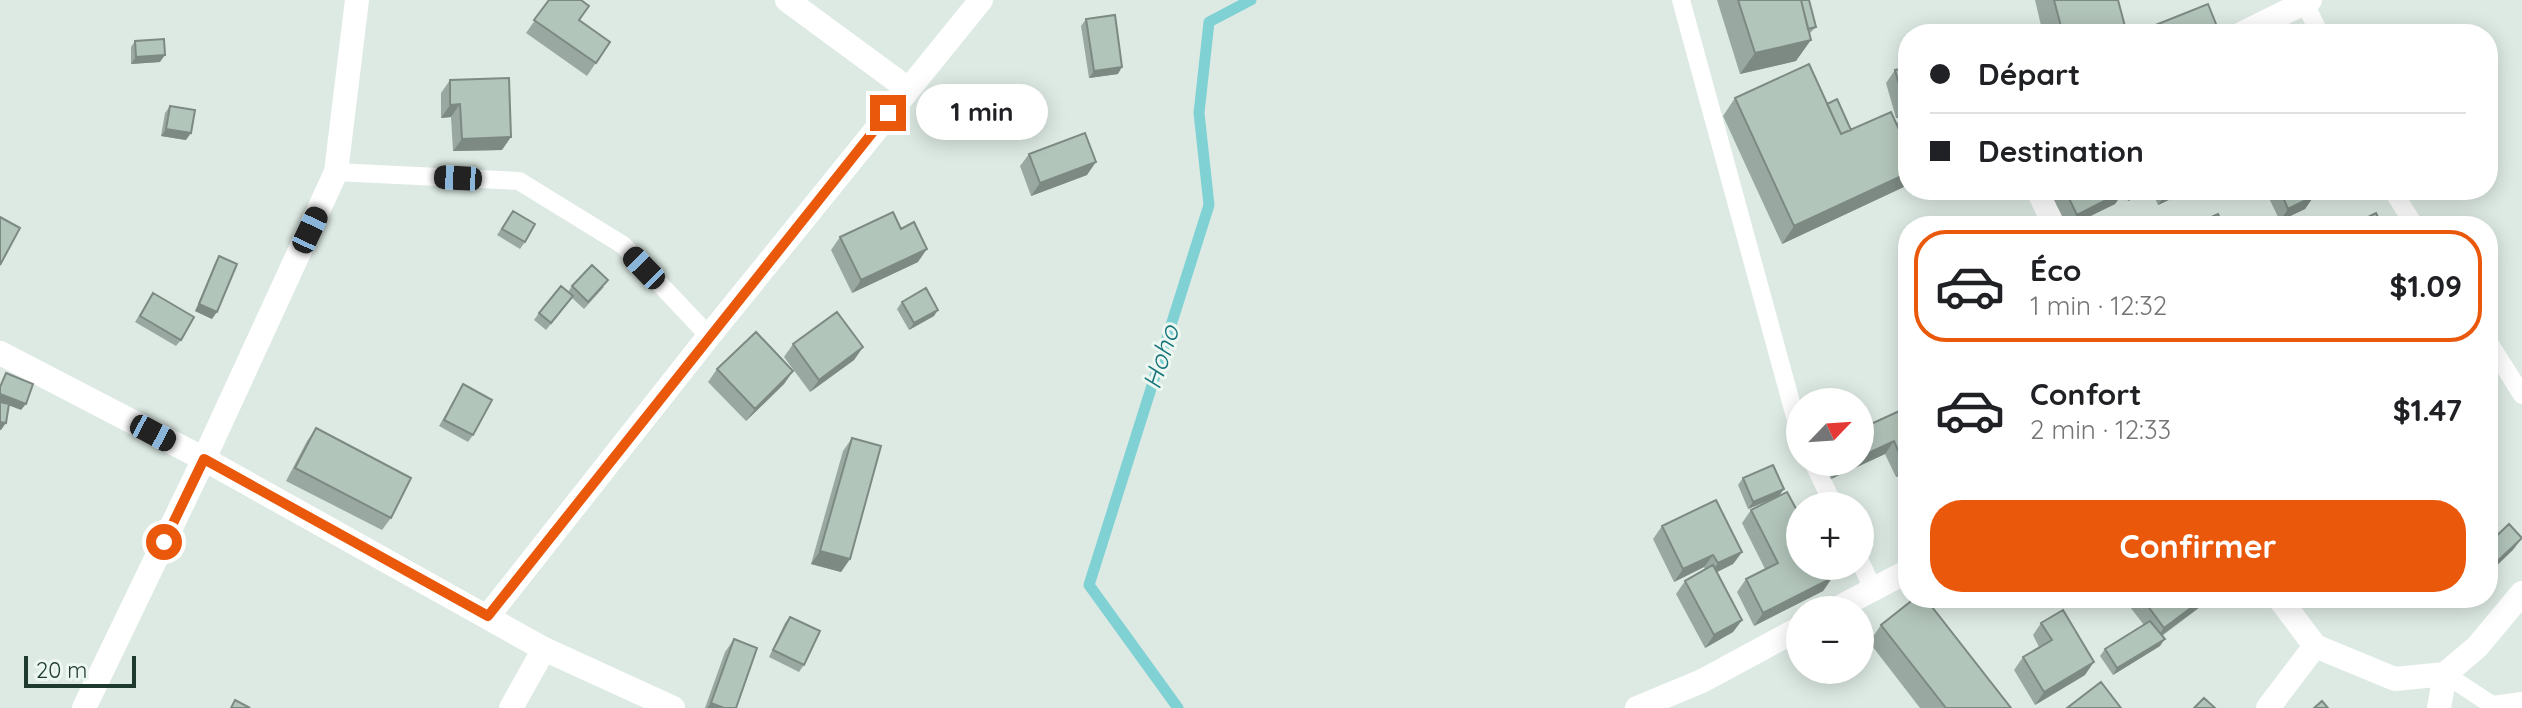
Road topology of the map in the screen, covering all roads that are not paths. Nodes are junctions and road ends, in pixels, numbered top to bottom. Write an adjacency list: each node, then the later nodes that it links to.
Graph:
1 (357, 0): 9 (street)
2 (787, 0): 8 (street)
3 (981, 0): 8 (street)
4 (1681, 0): 13 (lane)
5 (2306, 1): 6 (street); 7 (lane)
6 (2261, 24)
7 (2316, 24)
8 (908, 89): 10 (street)
9 (336, 172): 10 (lane); 15 (street)
10 (709, 336): 22 (street)
11 (0, 353): 15 (street)
12 (2498, 357): 14 (lane)
13 (1787, 388)
14 (2522, 395)
15 (204, 459): 22 (street); 28 (street)
16 (1898, 576): 18 (street)
17 (1869, 580): 18 (lane)
18 (1873, 589): 20 (street)
19 (2522, 593): 26 (street)
20 (1860, 596)
21 (2286, 608): 24 (street)
22 (488, 616): 25 (street)
23 (1786, 636): 31 (street)
24 (2315, 646): 26 (street); 32 (street)
25 (544, 649): 29 (street); 30 (street)
26 (2445, 674): 27 (lane); 33 (street)
27 (2522, 701)
28 (84, 708)
29 (511, 708)
30 (673, 708)
31 (1637, 708)
32 (2268, 708)
33 (2439, 708)

